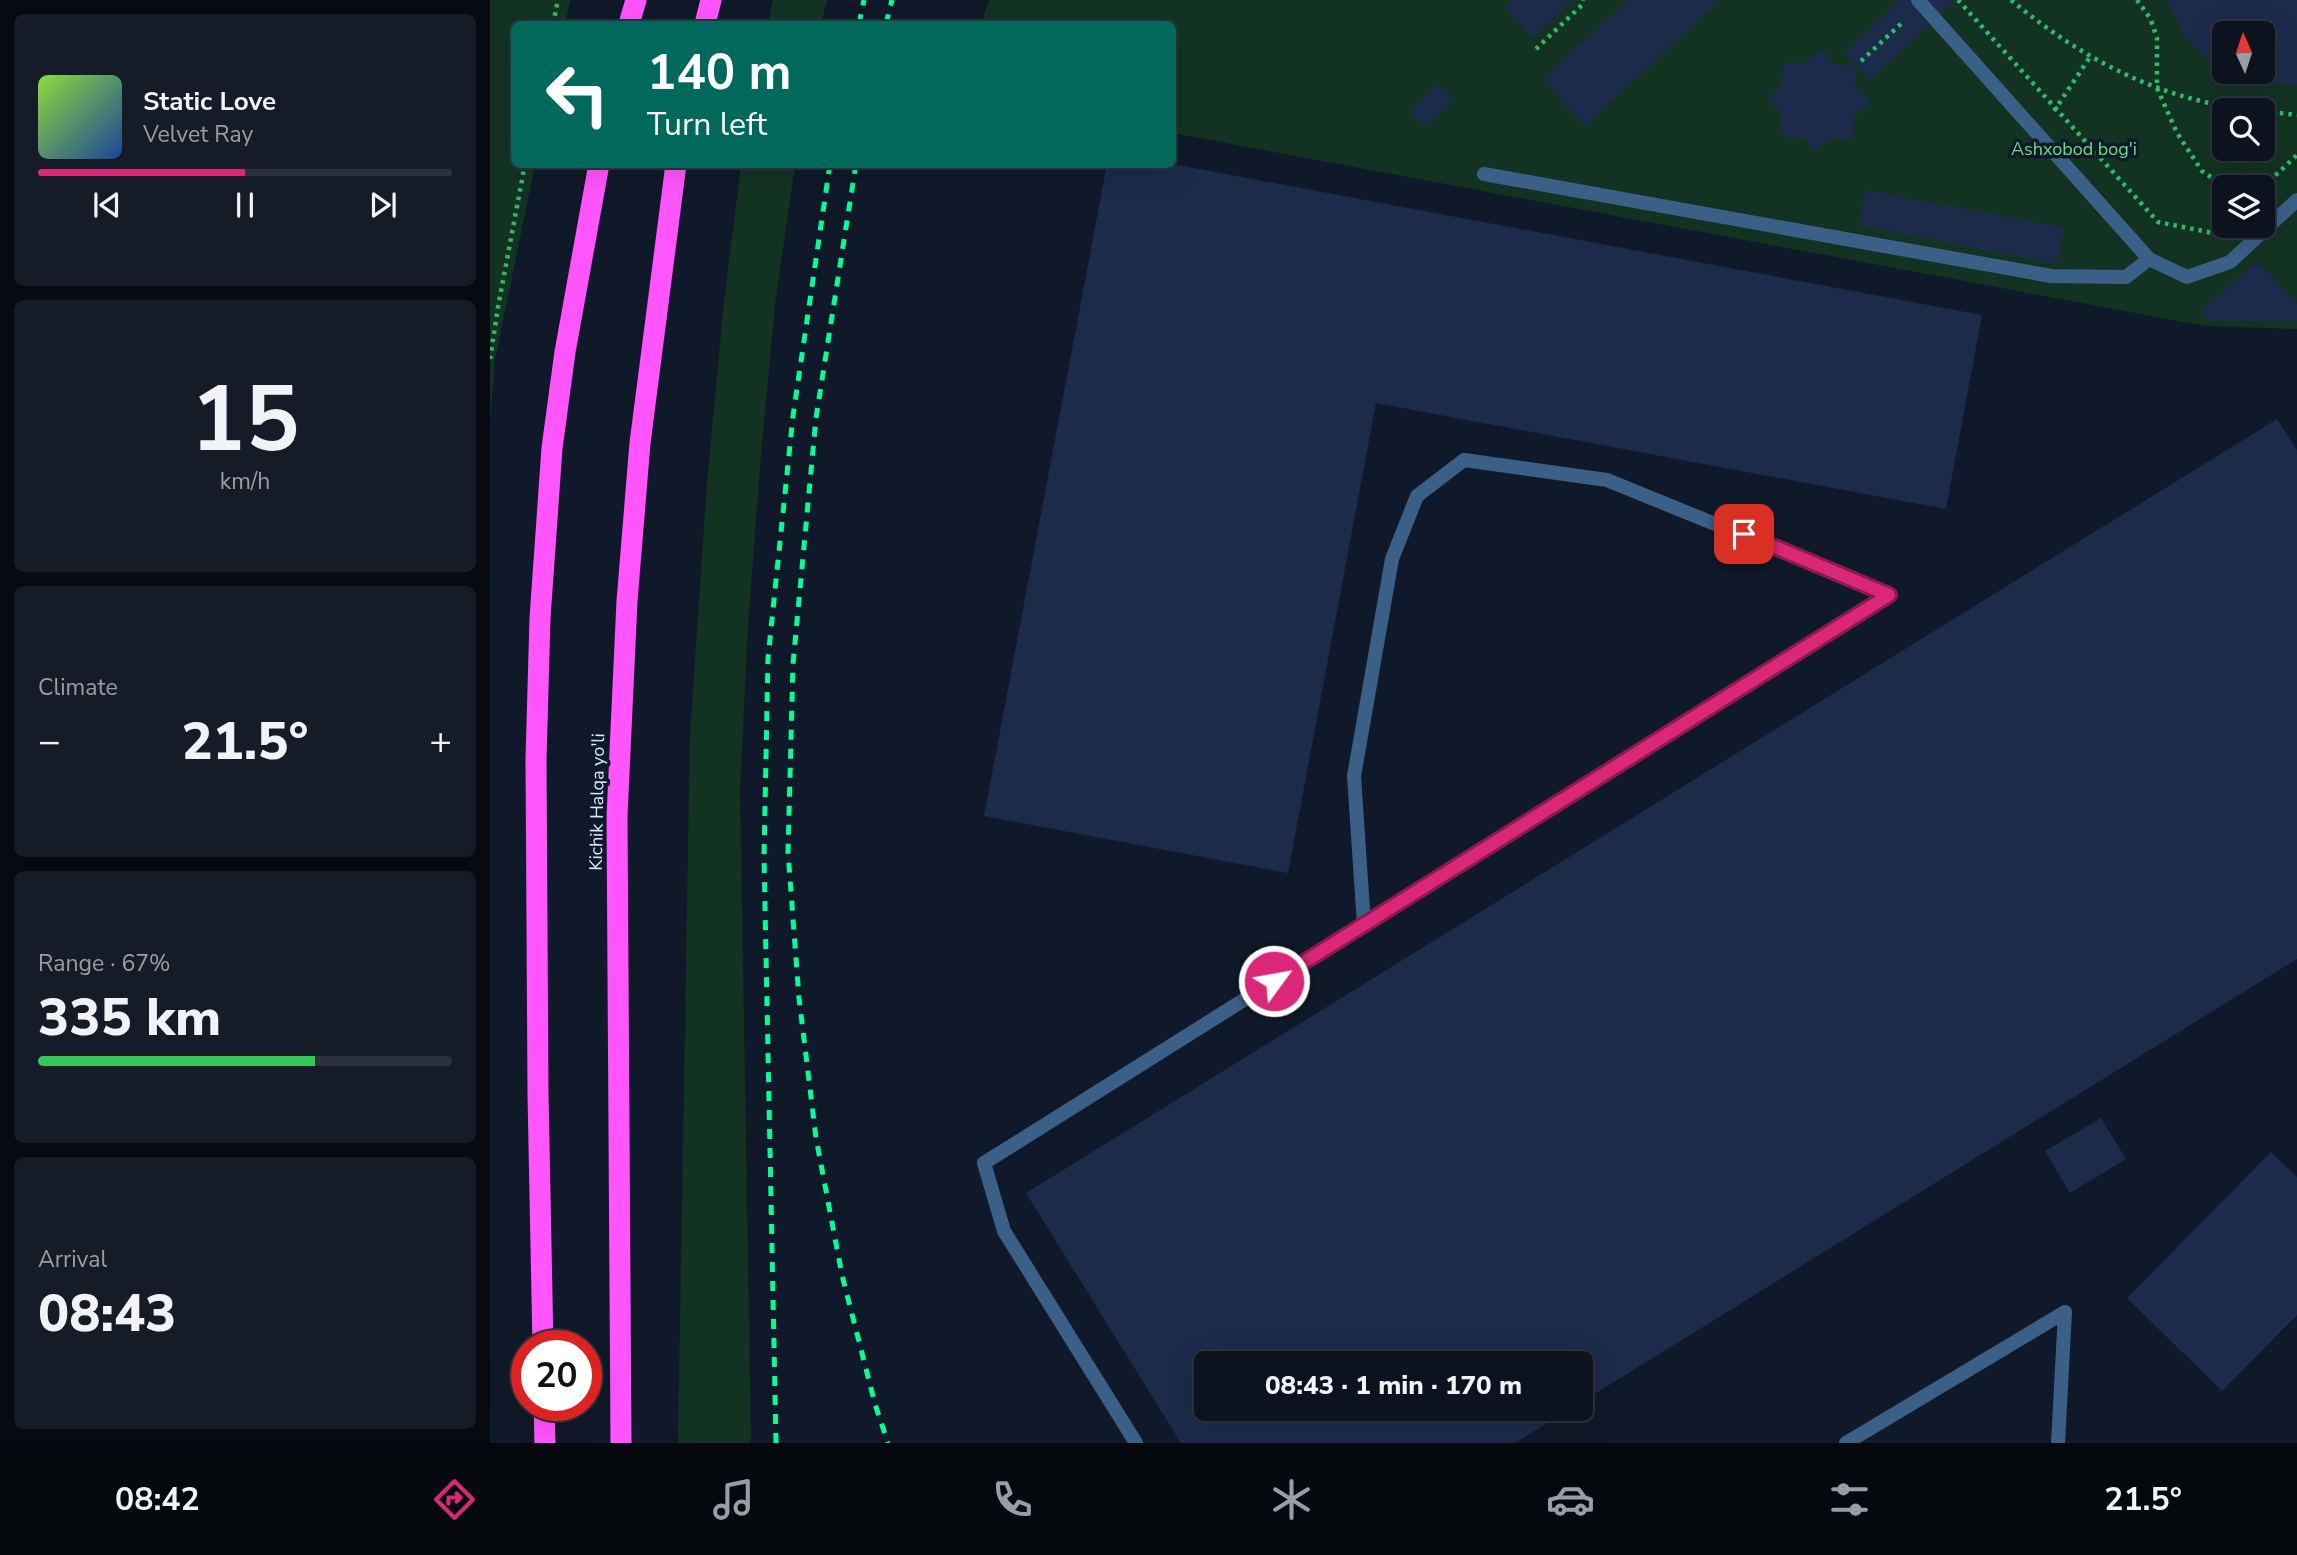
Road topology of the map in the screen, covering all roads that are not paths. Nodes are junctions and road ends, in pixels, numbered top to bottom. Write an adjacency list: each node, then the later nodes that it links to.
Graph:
1 (635, 0): 4 (highway)
2 (711, 0): 5 (highway)
3 (1917, 0): 10 (street)
4 (630, 21)
5 (706, 21)
6 (598, 168): 12 (highway)
7 (675, 168): 15 (highway, Kichik Halqa yo'li)
8 (1484, 174): 10 (street)
9 (2297, 200): 10 (street)
10 (2149, 259)
11 (1364, 925): 11 (street); 16 (street)
12 (543, 1330)
13 (544, 1421): 14 (highway)
14 (545, 1443)
15 (621, 1443)
16 (1136, 1443)
17 (1846, 1443): 18 (street)
18 (2058, 1443)

